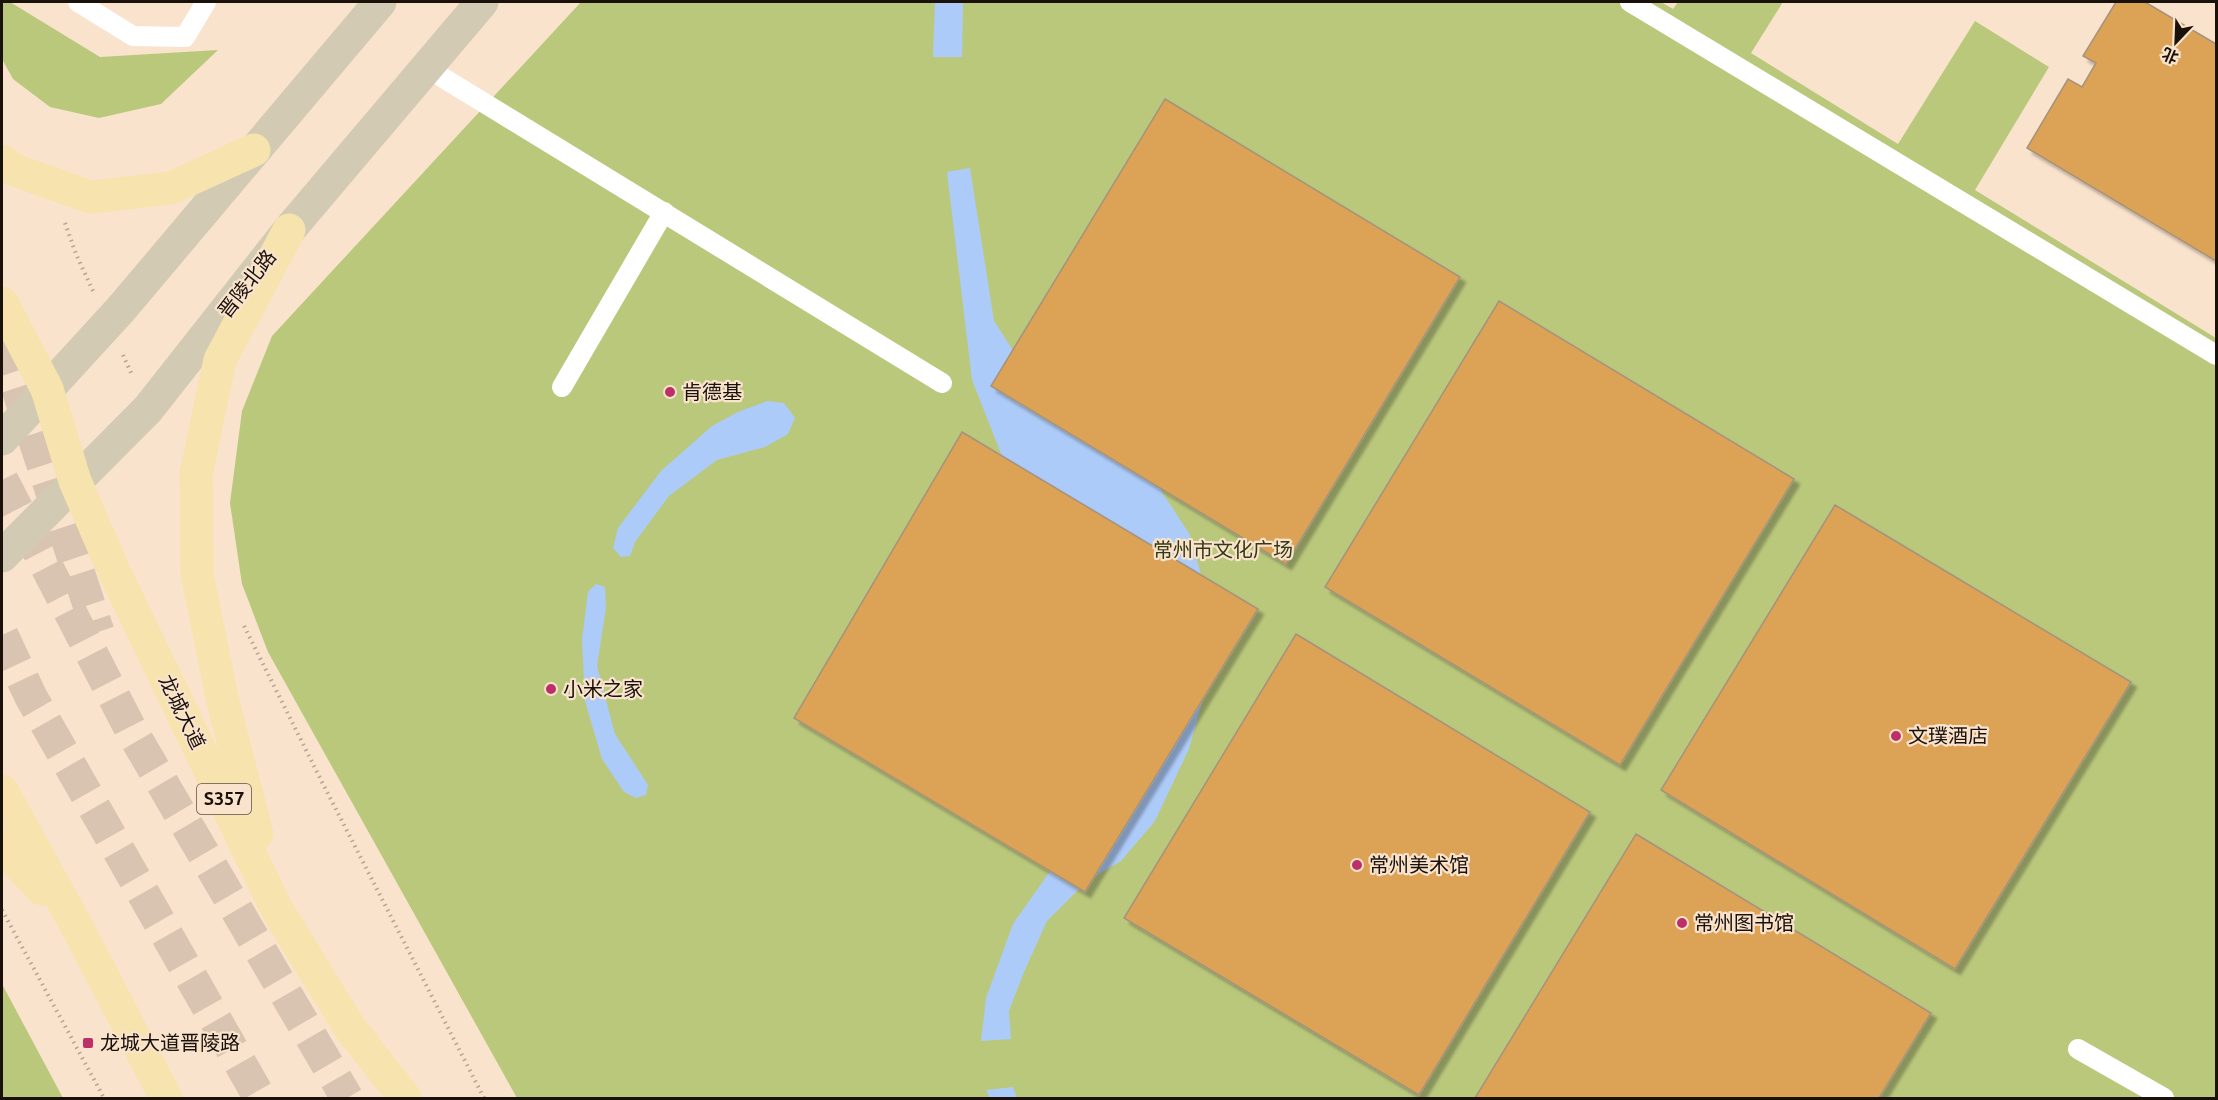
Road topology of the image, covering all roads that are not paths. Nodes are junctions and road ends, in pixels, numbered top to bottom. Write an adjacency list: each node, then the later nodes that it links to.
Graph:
1 (78, 2): 2 (lane)
2 (206, 2)
3 (380, 2): 7 (main road)
4 (482, 2): 6 (main road, 晋陵北路)
5 (1630, 2): 12 (lane)
6 (427, 68): 9 (lane); 10 (main road, 晋陵北路)
7 (254, 150): 8 (main road); 15 (main road)
8 (2, 161)
9 (664, 212): 13 (lane); 14 (lane)
10 (289, 231): 17 (main road, 晋陵北路); 21 (main road)
11 (2, 303): 15 (main road, 龙城大道 / S357)
12 (2217, 355)
13 (942, 383)
14 (562, 387)
15 (47, 389): 16 (main road); 17 (main road, 龙城大道 / S357)
16 (2, 439)
17 (75, 481): 18 (main road, 晋陵北路); 21 (main road, 龙城大道 / S357)
18 (2, 556)
19 (2, 791): 22 (main road)
20 (2, 847): 22 (main road)
21 (276, 908): 25 (main road, 龙城大道 / S357)
22 (76, 925): 24 (main road)
23 (2078, 1049): 26 (lane)
24 (166, 1098)
25 (405, 1098)
26 (2164, 1098)

